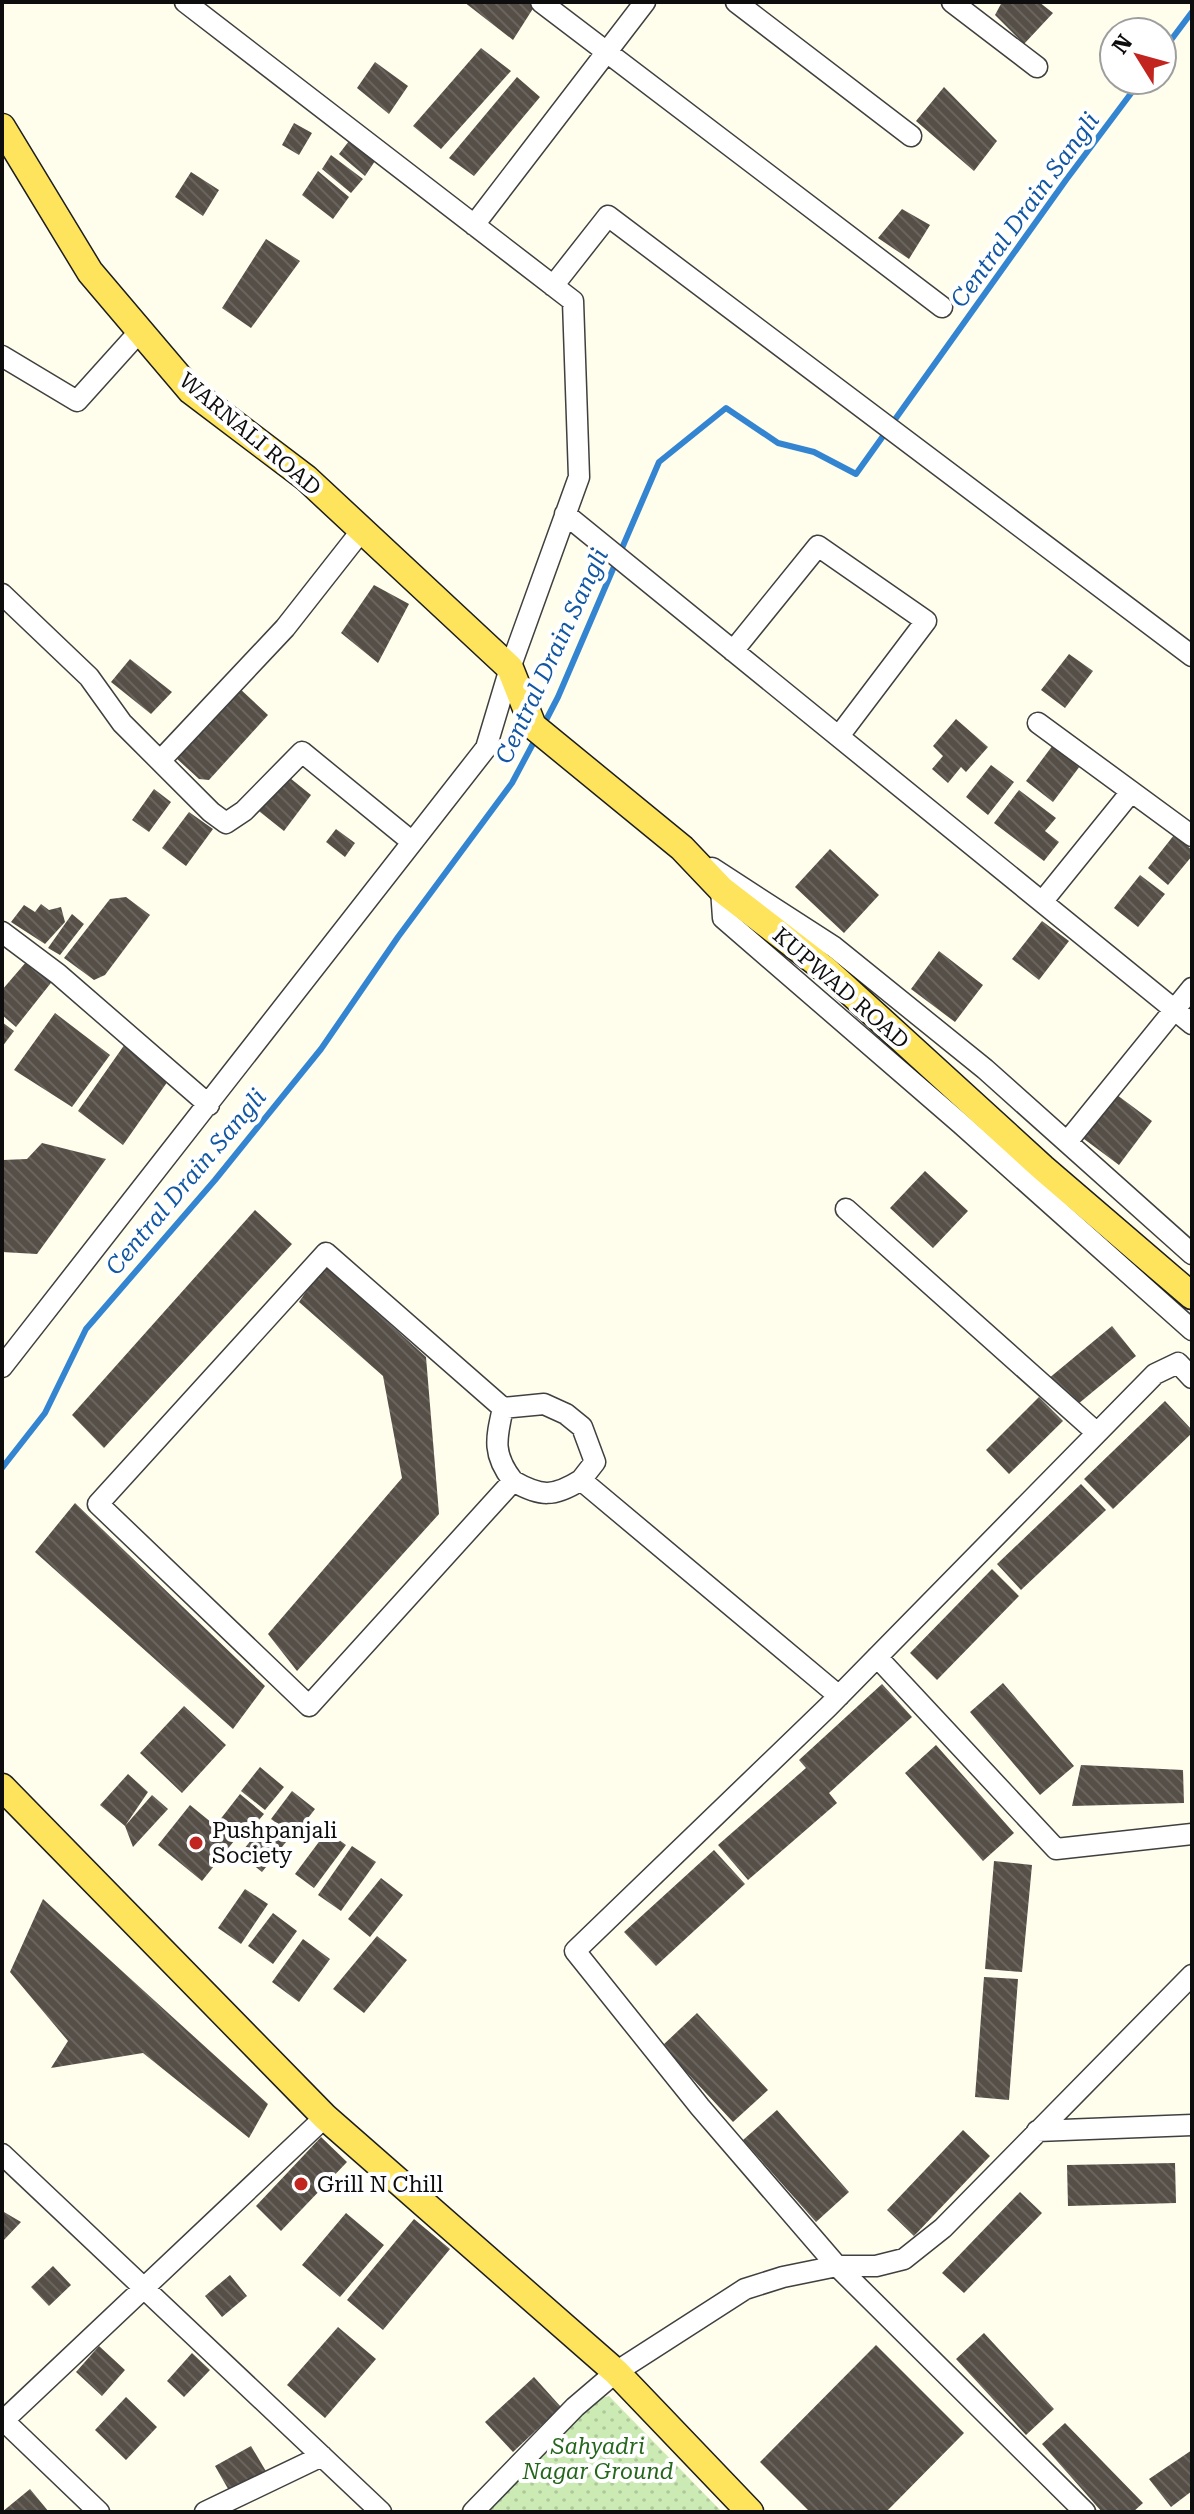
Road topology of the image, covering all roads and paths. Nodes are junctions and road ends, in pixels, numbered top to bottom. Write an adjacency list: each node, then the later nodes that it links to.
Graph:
1 (185, 2): 10 (street)
2 (541, 2): 6 (street)
3 (645, 2): 6 (street)
4 (736, 2): 9 (street)
5 (952, 2): 7 (street)
6 (606, 52): 10 (street); 12 (street)
7 (1037, 67)
8 (2, 127): 13 (main road, WARNALI ROAD)
9 (911, 136)
10 (474, 225): 11 (street)
11 (553, 286): 15 (street); 19 (street)
12 (942, 307)
13 (140, 331): 14 (street); 16 (main road, WARNALI ROAD)
14 (2, 356)
15 (565, 514): 18 (street); 20 (street)
16 (362, 530): 20 (main road, WARNALI ROAD); 23 (street)
17 (2, 594): 23 (street)
18 (733, 651): 22 (street); 22 (street)
19 (1192, 656)
20 (510, 668): 26 (street); 27 (main road, KUPWAD ROAD)
21 (1038, 723): 24 (street)
22 (839, 736): 29 (street)
23 (160, 761): 26 (street)
24 (1131, 792): 25 (street); 29 (street)
25 (1192, 836)
26 (411, 841): 34 (street)
27 (682, 848): 28 (main road, KUPWAD ROAD); 35 (street)
28 (721, 889): 38 (main road, KUPWAD ROAD); 39 (street)
29 (1042, 902): 32 (street)
30 (2, 932): 34 (street)
31 (1192, 988): 32 (street)
32 (1174, 1010): 33 (street); 35 (street)
33 (1192, 1024)
34 (209, 1105): 41 (street)
35 (1067, 1142): 37 (street)
36 (846, 1209): 44 (street)
37 (1192, 1254)
38 (1192, 1296)
39 (1192, 1330)
40 (1192, 1339): 42 (street)
41 (2, 1367)
42 (1185, 1370): 44 (street)
43 (503, 1408): 45 (street); 46 (street); 46 (street)
44 (1097, 1433): 47 (street)
45 (581, 1480): 46 (street); 48 (street)
46 (513, 1481)
47 (877, 1657): 48 (street); 50 (street)
48 (839, 1696): 56 (street)
49 (2, 1787): 52 (main road)
50 (1192, 1834)
51 (1191, 1977): 54 (street)
52 (325, 2117): 57 (street); 58 (main road)
53 (1192, 2125): 54 (street)
54 (1037, 2131): 56 (street)
55 (5, 2162): 57 (street)
56 (837, 2266): 58 (street); 67 (street)
57 (143, 2289): 60 (street); 61 (street)
58 (616, 2372): 59 (street); 65 (street)
59 (647, 2405): 66 (main road)
60 (3, 2421): 62 (street)
61 (322, 2456): 63 (street); 64 (street)
62 (99, 2512)
63 (205, 2512)
64 (381, 2512)
65 (473, 2512)
66 (750, 2512)
67 (1085, 2512)

